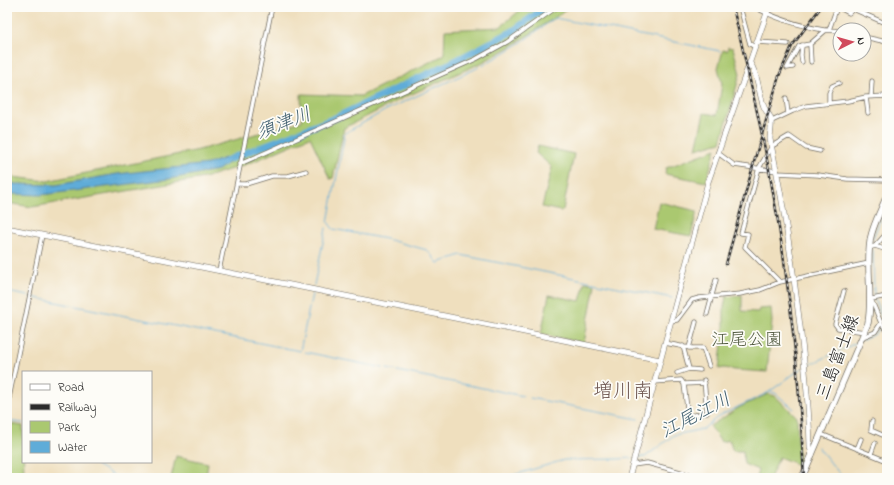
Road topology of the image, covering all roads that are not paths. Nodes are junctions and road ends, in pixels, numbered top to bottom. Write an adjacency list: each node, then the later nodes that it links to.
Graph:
1 (272, 7): 34 (street)
2 (557, 7): 34 (street)
3 (740, 7): 15 (street)
4 (755, 7): 7 (street)
5 (769, 7): 7 (street)
6 (837, 7): 8 (street); 9 (street)
7 (767, 14): 9 (street); 15 (street)
8 (887, 24)
9 (827, 30): 10 (street); 14 (street)
10 (832, 30)
11 (872, 39): 12 (street)
12 (887, 42)
13 (788, 44): 15 (street)
14 (810, 44): 16 (street); 18 (street)
15 (756, 45): 19 (street)
16 (802, 45): 17 (street); 20 (street)
17 (802, 62)
18 (811, 62)
19 (750, 63): 30 (street); 33 (street)
20 (793, 67)
21 (872, 81): 25 (street)
22 (840, 83): 27 (street)
23 (887, 96): 25 (street)
24 (866, 97): 25 (street); 27 (street); 29 (street)
25 (871, 97)
26 (786, 98): 28 (street)
27 (829, 103): 28 (street)
28 (788, 113): 30 (street)
29 (868, 113)
30 (772, 121): 31 (street)
31 (772, 146): 32 (street); 35 (street); 37 (street)
32 (820, 151)
33 (718, 153): 35 (street); 56 (street)
34 (240, 164): 39 (street)
35 (759, 168): 37 (street); 50 (street)
36 (306, 171): 39 (street)
37 (777, 172): 38 (street); 48 (street)
38 (887, 180)
39 (236, 184): 47 (street)
40 (887, 195): 44 (main road, 三島富士線)
41 (7, 228): 43 (street)
42 (887, 233): 44 (street)
43 (42, 235): 47 (street); 71 (street)
44 (872, 247): 45 (street); 46 (main road, 三島富士線)
45 (887, 250)
46 (869, 263): 48 (street); 54 (main road, 三島富士線)
47 (219, 271): 64 (street)
48 (794, 279): 50 (street); 77 (street)
49 (716, 280): 52 (street)
50 (780, 282): 52 (street)
51 (844, 292): 60 (street)
52 (712, 296): 55 (street); 56 (street)
53 (887, 296): 54 (street)
54 (871, 298): 58 (street); 60 (main road, 三島富士線)
55 (708, 314)
56 (671, 321): 61 (street)
57 (696, 322): 63 (street)
58 (881, 323): 59 (street); 60 (street)
59 (887, 330)
60 (864, 334): 73 (main road, 三島富士線)
61 (665, 342): 62 (street); 64 (street)
62 (683, 346): 63 (street); 66 (street)
63 (689, 348): 65 (street)
64 (660, 360): 69 (street)
65 (709, 366)
66 (689, 369): 67 (street); 68 (street)
67 (700, 370)
68 (677, 373)
69 (654, 382): 70 (street); 81 (street)
70 (684, 384): 70 (street)
71 (7, 408)
72 (872, 421): 74 (street)
73 (821, 434): 77 (main road, 三島富士線); 78 (street)
74 (887, 436)
75 (861, 439): 78 (street)
76 (875, 443): 79 (street)
77 (815, 449): 84 (main road, 三島富士線)
78 (857, 449): 79 (street)
79 (871, 454): 80 (street)
80 (887, 461)
81 (633, 464): 82 (street); 83 (street)
82 (629, 478)
83 (703, 478)
84 (802, 478)

